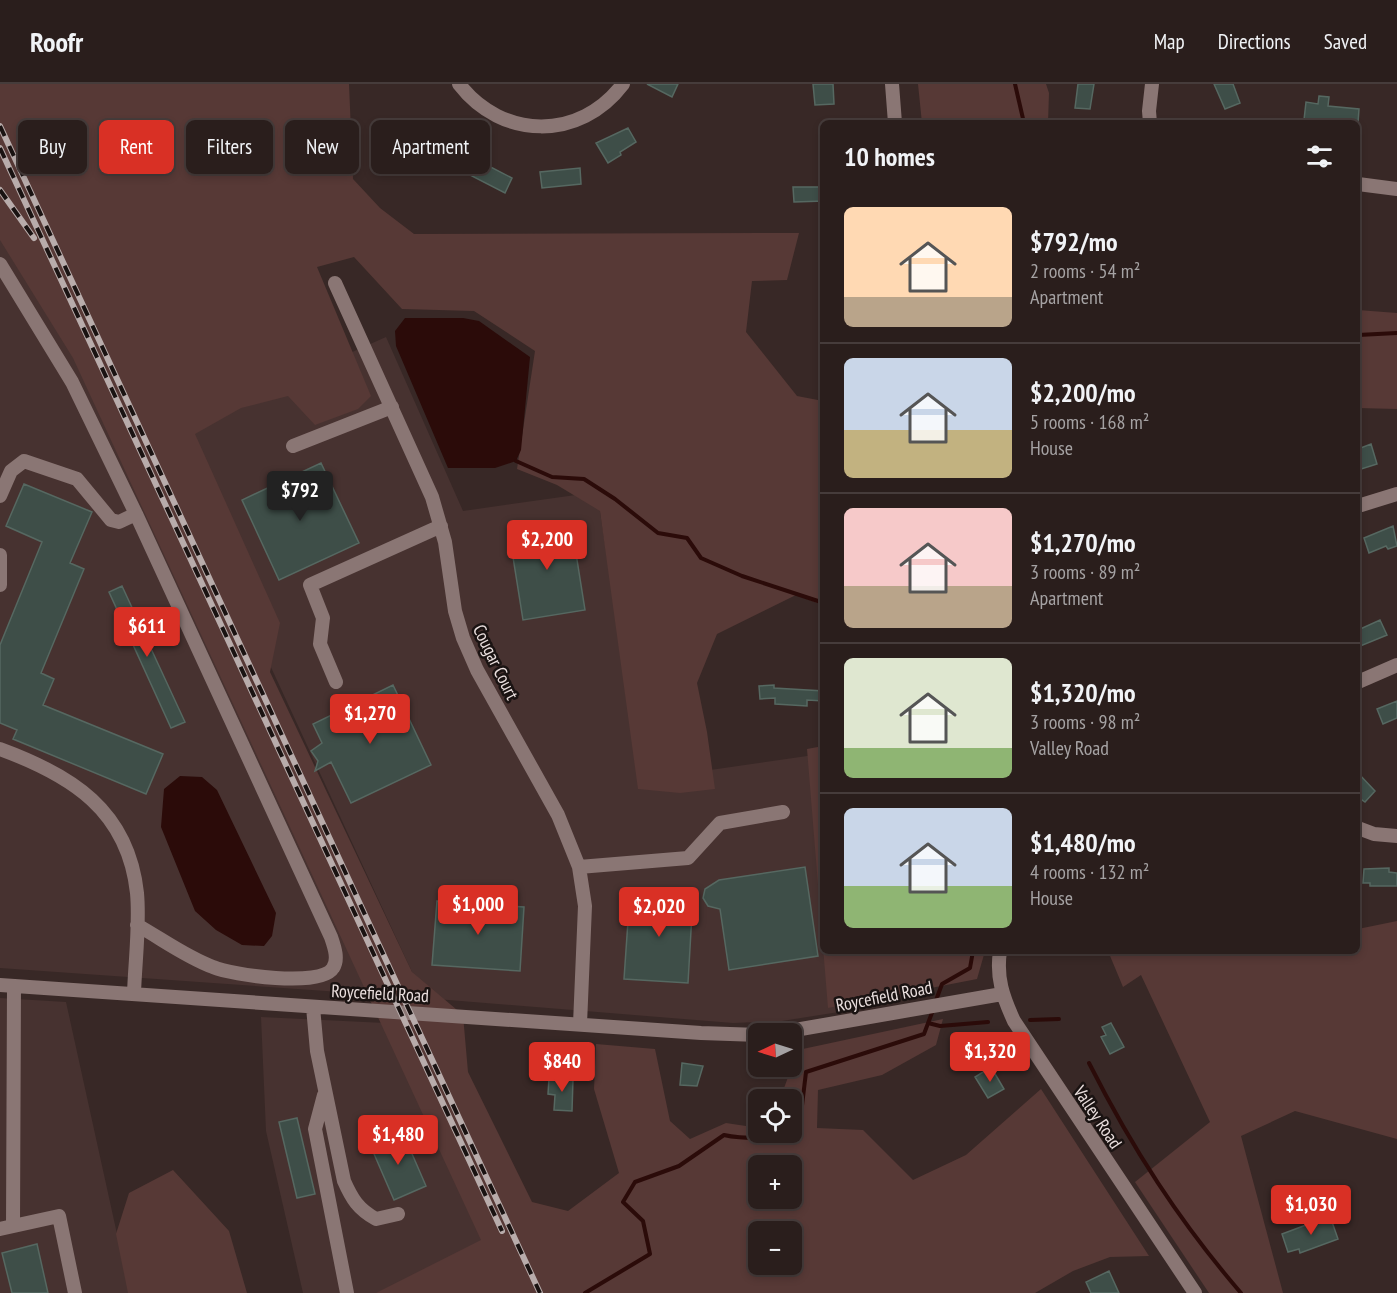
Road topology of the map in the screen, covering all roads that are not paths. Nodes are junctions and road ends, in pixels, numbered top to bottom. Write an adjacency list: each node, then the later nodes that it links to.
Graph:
1 (459, 84): 2 (street)
2 (623, 84)
3 (892, 84): 5 (street)
4 (1152, 84): 6 (street)
5 (896, 120)
6 (1150, 120)
7 (1360, 184): 8 (street)
8 (1397, 189)
9 (0, 264): 16 (street)
10 (335, 283): 11 (street, Cougar Court)
11 (392, 407): 12 (street); 17 (street, Cougar Court)
12 (293, 446)
13 (1397, 494): 15 (street)
14 (0, 496): 16 (street)
15 (1360, 505)
16 (136, 514): 28 (street)
17 (441, 526): 22 (street); 27 (street, Cougar Court)
18 (0, 555): 19 (street)
19 (0, 585)
20 (1397, 665): 21 (street)
21 (1360, 681)
22 (336, 682)
23 (0, 749): 28 (street)
24 (783, 813): 27 (street)
25 (1360, 829): 26 (street)
26 (1397, 836)
27 (579, 867): 35 (street, Cougar Court)
28 (137, 925): 32 (street)
29 (1000, 954): 33 (street, Valley Road)
30 (0, 985): 31 (street, Roycefield Road)
31 (14, 986): 32 (street, Roycefield Road); 40 (street)
32 (134, 994): 34 (street, Roycefield Road)
33 (1002, 994): 36 (street, Roycefield Road); 43 (street, Valley Road)
34 (313, 1007): 35 (street, Roycefield Road); 38 (street)
35 (580, 1024): 37 (street, Roycefield Road)
36 (802, 1029)
37 (748, 1034)
38 (325, 1090): 39 (street); 42 (street)
39 (398, 1214)
40 (7, 1227): 41 (street)
41 (75, 1293)
42 (347, 1293)
43 (1195, 1293)

